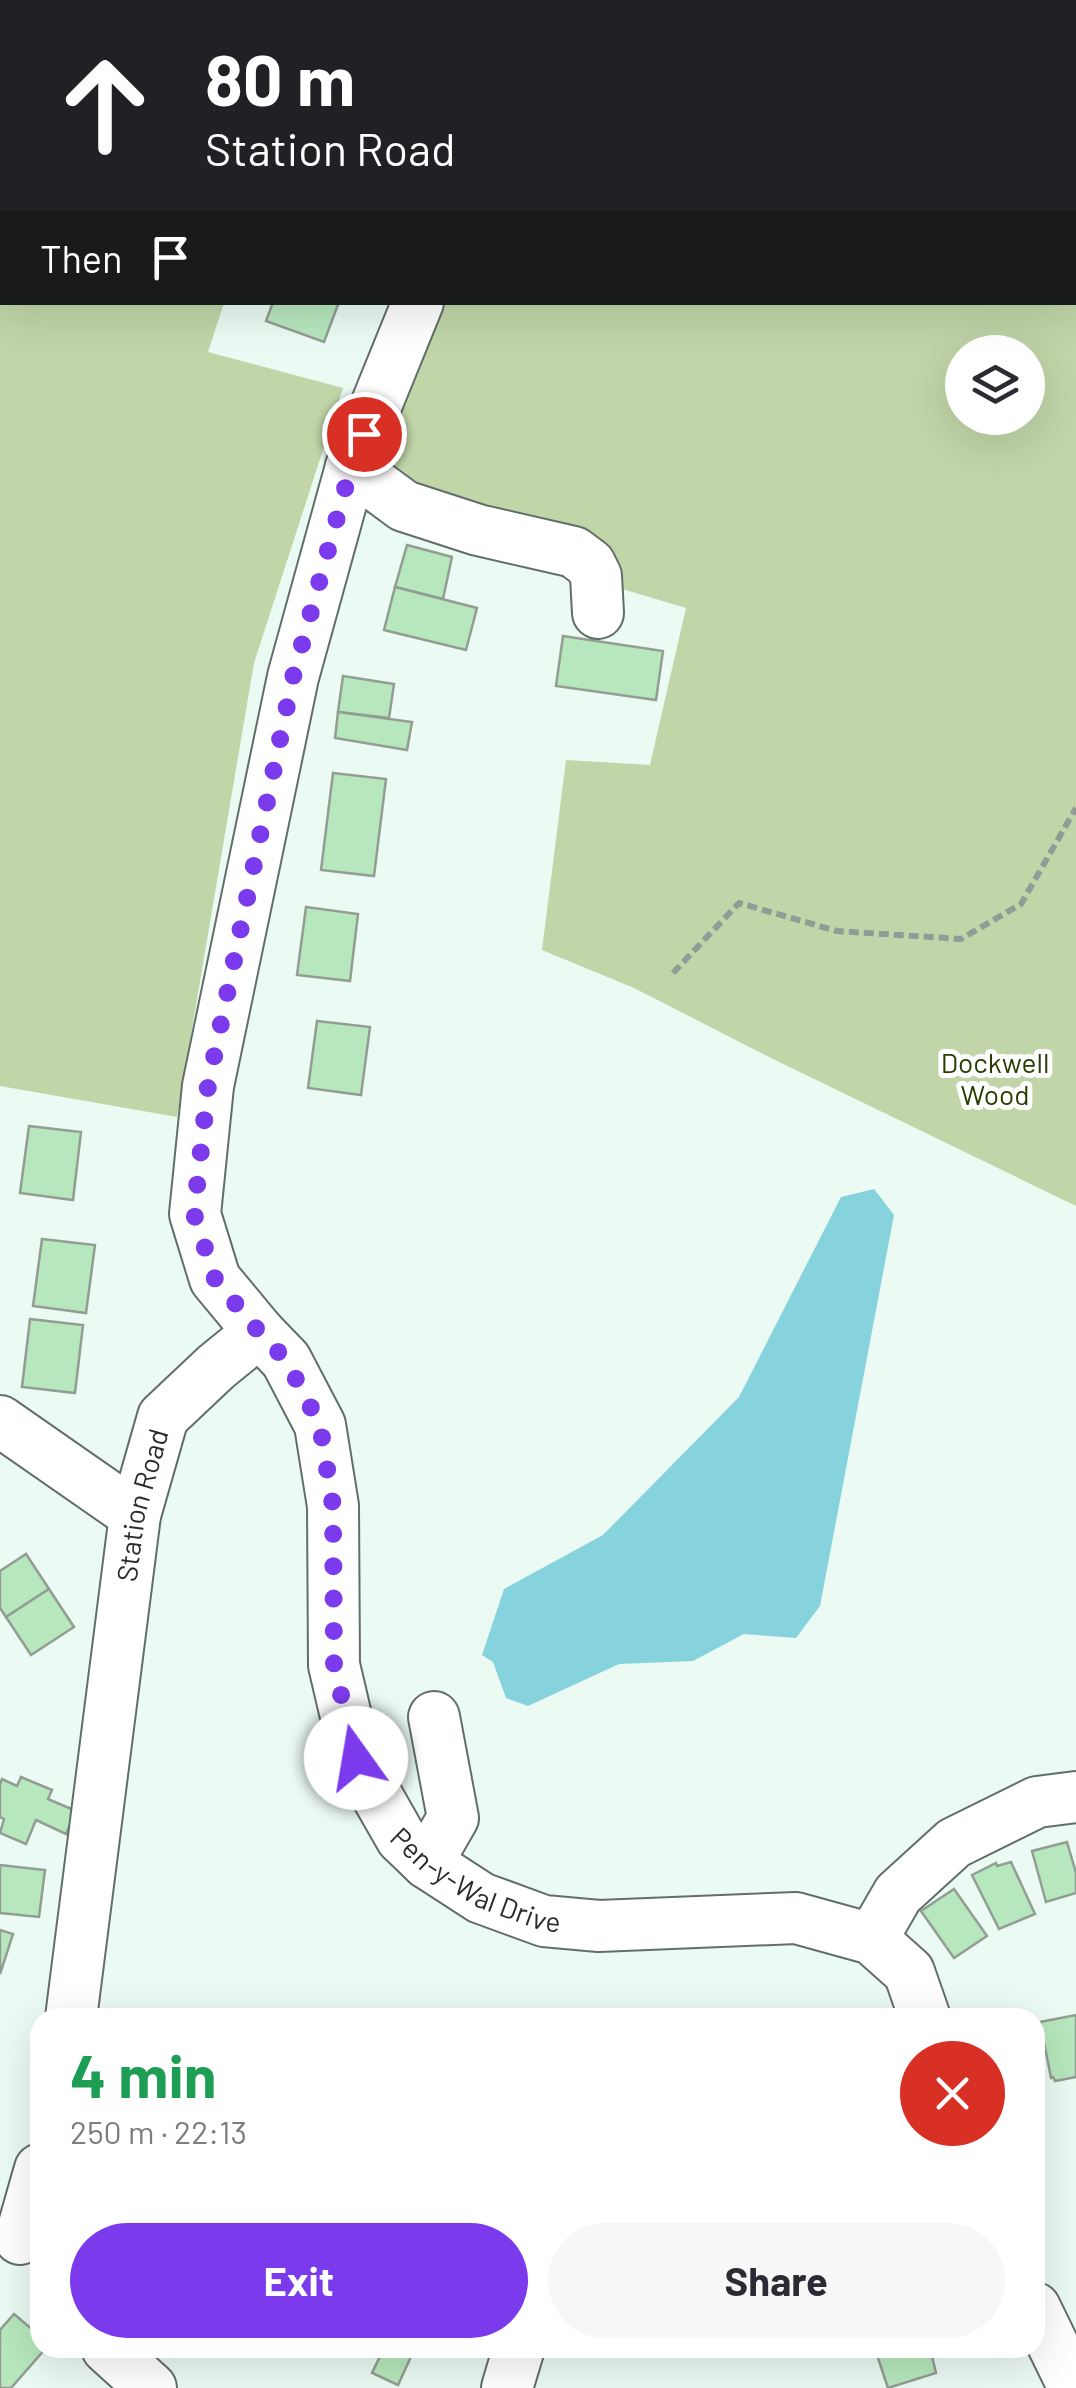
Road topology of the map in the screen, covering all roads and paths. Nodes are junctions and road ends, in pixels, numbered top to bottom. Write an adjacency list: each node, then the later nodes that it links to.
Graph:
1 (417, 305): 2 (street)
2 (351, 467): 3 (street); 6 (street)
3 (598, 614)
4 (1076, 808): 5 (path)
5 (672, 972)
6 (259, 1332): 8 (street, Station Road); 11 (street, Pen-y-Wal Drive)
7 (0, 1421): 8 (street)
8 (135, 1515): 13 (street, Station Road)
9 (434, 1717): 11 (street)
10 (1076, 1797): 12 (street)
11 (427, 1863): 12 (street, Pen-y-Wal Drive)
12 (872, 1938): 14 (street, Pen-y-Wal Drive)
13 (72, 2008)
14 (922, 2008)
15 (30, 2209): 16 (street)
16 (20, 2249)
17 (1045, 2329): 22 (street)
18 (119, 2358): 20 (street)
19 (517, 2358): 21 (street)
20 (151, 2388)
21 (507, 2388)
22 (1074, 2388)

